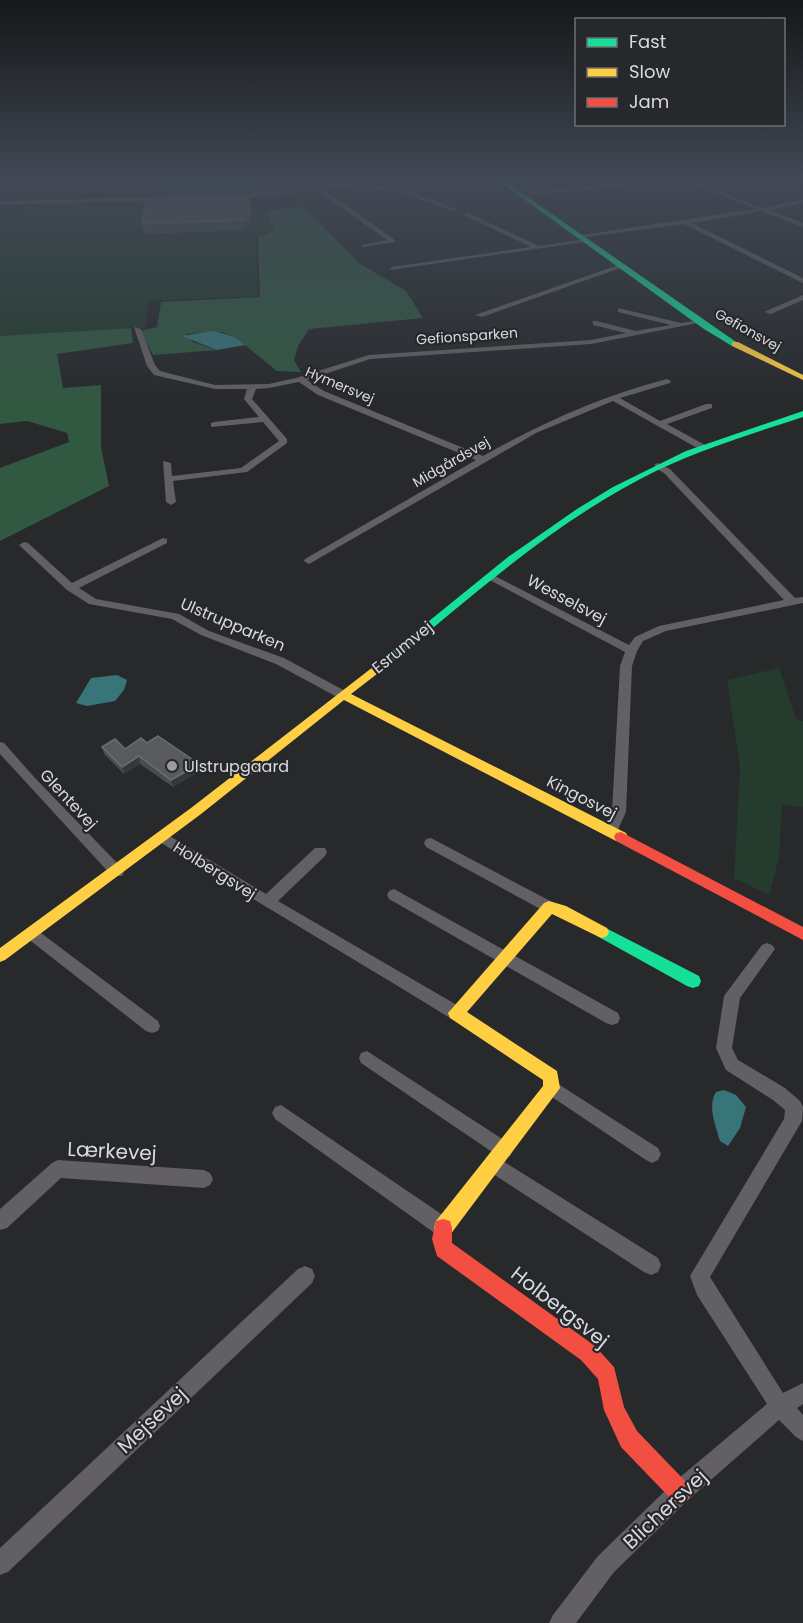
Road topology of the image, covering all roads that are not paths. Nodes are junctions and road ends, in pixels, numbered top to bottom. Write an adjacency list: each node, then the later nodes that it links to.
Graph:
1 (471, 258): 5 (street)
2 (610, 258): 4 (main road, Gefionsvej)
3 (756, 258): 6 (street)
4 (621, 266): 10 (street); 11 (main road, Gefionsvej)
5 (392, 269)
6 (803, 281)
7 (803, 297): 9 (street)
8 (621, 310): 13 (street)
9 (768, 312)
10 (479, 315)
11 (699, 322): 13 (street, Gefionsparken); 16 (main road, Gefionsvej)
12 (596, 323): 15 (street, Gefionsparken)
13 (682, 326): 15 (street, Gefionsparken)
14 (136, 329): 19 (street, Hymersvej)
15 (638, 335): 17 (street, Gefionsparken)
16 (803, 378)
17 (300, 379): 19 (street, Hymersvej); 27 (street, Hymersvej)
18 (667, 381): 20 (street, Midgårdsvej)
19 (252, 387): 23 (street)
20 (613, 398): 24 (street); 27 (street, Midgårdsvej)
21 (709, 406): 24 (street)
22 (803, 414): 26 (main road, Esrumvej)
23 (266, 419): 25 (street); 30 (street)
24 (659, 424): 26 (street)
25 (214, 425)
26 (702, 447): 29 (main road, Esrumvej)
27 (482, 459): 34 (street, Midgårdsvej)
28 (166, 463): 30 (street)
29 (658, 466): 35 (main road, Esrumvej); 37 (street)
30 (168, 479): 31 (street)
31 (171, 502)
32 (163, 541): 36 (street)
33 (24, 545): 36 (street, Ulstrupparken)
34 (309, 561)
35 (489, 577): 38 (street, Wesselsvej); 39 (main road, Esrumvej)
36 (72, 588): 39 (street, Ulstrupparken)
37 (798, 601): 38 (street)
38 (631, 651): 41 (street)
39 (343, 695): 41 (main road, Kingosvej); 42 (main road, Esrumvej)
40 (0, 746): 45 (street, Glentevej)
41 (611, 830): 50 (main road, Kingosvej)
42 (163, 837): 45 (main road, Esrumvej); 47 (street, Holbergsvej)
43 (430, 843): 48 (street)
44 (320, 852): 47 (street, Holbergsvej)
45 (117, 872): 49 (main road, Esrumvej)
46 (394, 895): 53 (street)
47 (267, 902): 55 (street, Holbergsvej)
48 (549, 907): 53 (main road); 54 (main road)
49 (32, 934): 52 (main road, Esrumvej); 57 (street)
50 (803, 934)
51 (767, 949): 69 (street)
52 (0, 956)
53 (505, 957): 55 (main road); 56 (street)
54 (693, 981)
55 (456, 1013): 59 (main road, Holbergsvej)
56 (612, 1018)
57 (152, 1026)
58 (367, 1058): 62 (street)
59 (552, 1088): 61 (street, Holbergsvej); 62 (main road)
60 (280, 1113): 65 (street)
61 (652, 1154)
62 (498, 1157): 65 (main road); 66 (street)
63 (204, 1179): 64 (street, Lærkevej)
64 (0, 1221)
65 (443, 1227): 71 (main road, Holbergsvej)
66 (651, 1265)
67 (305, 1276): 72 (street, Mejsevej)
68 (803, 1392): 69 (street, Blichersvej)
69 (780, 1406): 70 (street); 71 (street, Blichersvej)
70 (803, 1430)
71 (680, 1492): 73 (street, Blichersvej)
72 (0, 1564)
73 (561, 1623)

